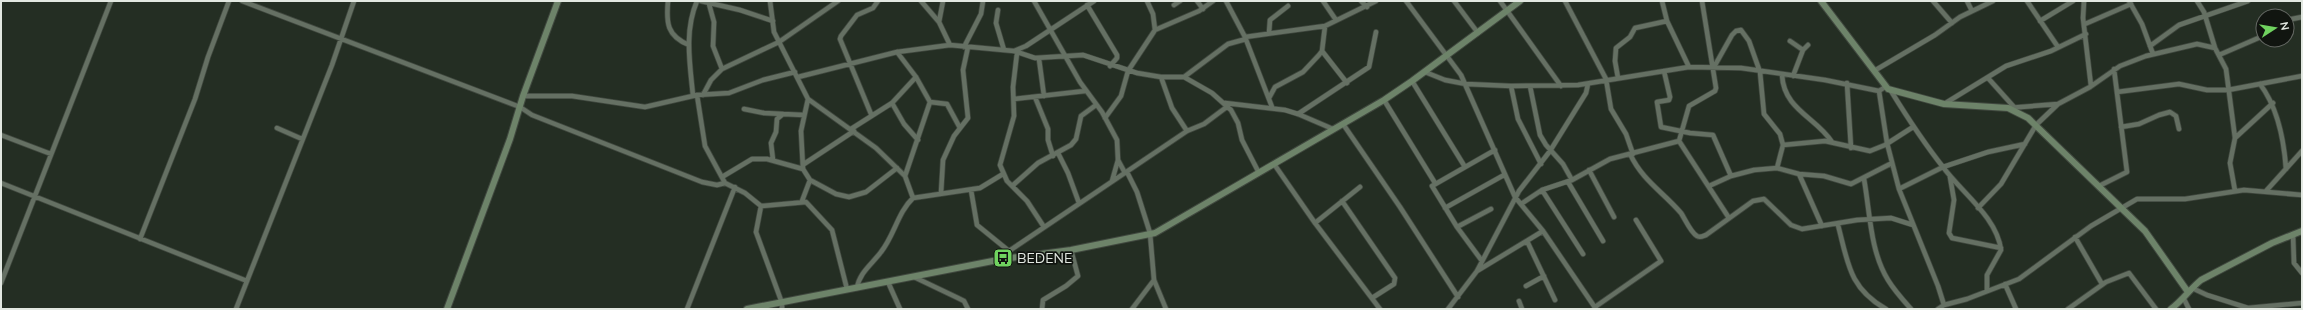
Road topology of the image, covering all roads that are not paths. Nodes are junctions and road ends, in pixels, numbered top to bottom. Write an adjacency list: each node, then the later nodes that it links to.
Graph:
1 (111, 1): 173 (street)
2 (230, 1): 244 (street)
3 (242, 1): 66 (street)
4 (354, 1): 66 (street)
5 (558, 1): 126 (street)
6 (668, 1): 71 (street)
7 (697, 1): 71 (street)
8 (701, 1): 42 (street)
9 (770, 1): 54 (street)
10 (838, 1): 70 (street)
11 (878, 1): 88 (street)
12 (921, 1): 56 (street)
13 (943, 1): 56 (street)
14 (983, 1): 75 (street)
15 (1034, 1): 60 (street)
16 (1094, 1): 43 (street)
17 (1147, 1): 61 (street)
18 (1180, 1): 44 (street)
19 (1197, 1): 47 (street)
20 (1213, 1): 47 (street)
21 (1226, 1): 67 (street)
22 (1323, 1): 52 (street)
23 (1361, 1): 46 (street)
24 (1376, 1): 46 (street)
25 (1406, 1): 84 (street)
26 (1454, 1): 63 (street)
27 (1500, 1): 49 (street)
28 (1520, 1): 49 (street)
29 (1566, 1): 109 (street)
30 (1662, 1): 55 (street)
31 (1702, 1): 91 (street)
32 (1821, 1): 96 (street)
33 (1933, 1): 57 (street)
34 (1967, 1): 50 (street)
35 (1993, 1): 50 (street)
36 (2027, 1): 53 (street)
37 (2073, 1): 53 (street)
38 (2084, 1): 58 (street)
39 (2196, 1): 51 (street)
40 (2245, 2): 51 (street)
41 (2130, 3): 58 (street); 74 (street)
42 (709, 4): 54 (street); 92 (street)
43 (1087, 5): 60 (street); 89 (street)
44 (1174, 5)
45 (1288, 6): 64 (street)
46 (1367, 7): 52 (street)
47 (1203, 9): 61 (street)
48 (998, 10): 78 (street)
49 (1507, 11): 63 (street); 118 (street)
50 (1972, 11): 57 (street)
51 (2205, 17): 74 (street); 77 (street)
52 (1336, 20): 59 (street)
53 (2040, 20): 76 (street)
54 (773, 21): 70 (street)
55 (1667, 21): 90 (street); 107 (street)
56 (939, 22): 72 (street)
57 (1952, 23): 96 (street)
58 (2085, 24): 65 (street)
59 (1325, 26): 64 (street); 80 (street)
60 (1051, 29): 82 (street); 86 (street)
61 (1154, 30): 94 (street)
62 (1376, 32): 111 (street)
63 (1478, 33): 84 (street)
64 (1269, 34): 67 (street)
65 (2086, 34): 76 (street); 119 (street)
66 (340, 37): 140 (street); 162 (street)
67 (1245, 38): 106 (street); 129 (street)
68 (2255, 39): 85 (street)
69 (1790, 41): 79 (street)
70 (779, 42): 92 (street); 97 (street)
71 (689, 45): 124 (street)
72 (950, 45): 75 (street); 81 (street)
73 (1808, 45): 79 (street)
74 (2150, 46): 83 (street)
75 (966, 47): 78 (street); 154 (street)
76 (2058, 47): 108 (street)
77 (2215, 48): 83 (street); 85 (street)
78 (1004, 50): 82 (street)
79 (1802, 50): 101 (street)
80 (1322, 51): 111 (street); 129 (street)
81 (897, 52): 88 (street); 104 (street)
82 (1016, 52): 87 (street); 131 (street)
83 (2153, 54): 93 (street)
84 (1447, 55): 98 (street); 113 (street)
85 (2219, 55): 121 (street)
86 (1066, 57): 87 (street); 89 (street); 122 (street)
87 (1039, 59): 127 (street)
88 (851, 64): 103 (street); 145 (street)
89 (1110, 66): 94 (street)
90 (1689, 67): 91 (street); 95 (street)
91 (1714, 67): 99 (street); 99 (street); 159 (street)
92 (722, 69): 125 (street)
93 (2114, 69): 119 (street); 123 (street)
94 (1128, 71): 105 (street); 148 (street)
95 (1664, 71): 107 (street); 159 (street)
96 (1874, 71): 120 (street)
97 (795, 72): 103 (street); 125 (street)
98 (1425, 72): 110 (street); 113 (street)
99 (1760, 72): 100 (street); 168 (street)
100 (1782, 75): 101 (street); 165 (street)
101 (1793, 76): 112 (street)
102 (2302, 76): 115 (street)
103 (798, 77): 130 (street)
104 (916, 77): 133 (street); 134 (street)
105 (1161, 77): 106 (street); 158 (street)
106 (1184, 77): 139 (street)
107 (1618, 78): 109 (street)
108 (1988, 78): 136 (street); 141 (street)
109 (1606, 79): 114 (street); 175 (street)
110 (1412, 81): 132 (street); 183 (street)
111 (1347, 83): 146 (street)
112 (1847, 83): 120 (street); 169 (street)
113 (1466, 84): 116 (street); 170 (street)
114 (1588, 84): 118 (street); 171 (street)
115 (2260, 84): 121 (street); 135 (street)
116 (1511, 86): 117 (street); 180 (street)
117 (1530, 86): 118 (street); 171 (street)
118 (1561, 86)
119 (2091, 86): 137 (street)
120 (1885, 90): 136 (street); 151 (street); 166 (street)
121 (2228, 90): 123 (street); 161 (street)
122 (1085, 91): 127 (street); 138 (street)
123 (2117, 92): 152 (street)
124 (695, 95): 125 (street); 126 (street); 197 (street)
125 (704, 95)
126 (523, 96): 140 (street)
127 (1044, 96): 128 (street)
128 (1035, 97): 131 (street); 176 (street)
129 (1269, 98): 142 (street)
130 (808, 99): 147 (street); 157 (street)
131 (1014, 99): 191 (street)
132 (1384, 100): 149 (street); 204 (street)
133 (930, 102): 154 (street); 163 (street)
134 (892, 103): 145 (street); 163 (street)
135 (2273, 103): 161 (street); 187 (street)
136 (1944, 104): 141 (street)
137 (2058, 104): 141 (street); 150 (street)
138 (1096, 105): 148 (street); 174 (street)
139 (1227, 105): 142 (street); 158 (street); 190 (street)
140 (520, 107): 203 (street); 280 (street)
141 (2011, 107): 150 (street)
142 (1272, 108): 146 (street)
143 (744, 109): 144 (street)
144 (783, 114): 147 (street); 177 (street)
145 (872, 114): 157 (street)
146 (1298, 114): 155 (street)
147 (804, 115): 182 (street)
148 (1105, 118): 178 (street)
149 (1343, 124): 155 (street); 268 (street)
150 (2036, 125): 167 (street); 207 (street)
151 (1913, 127): 166 (street); 184 (street)
152 (2121, 127): 156 (street); 207 (street)
153 (277, 128): 162 (street)
154 (960, 128): 215 (street)
155 (1333, 129): 179 (street)
156 (2179, 129)
157 (852, 130): 182 (street); 185 (street)
158 (1187, 131): 189 (street)
159 (1683, 131): 164 (street); 195 (street)
160 (1, 135): 173 (street)
161 (2236, 138): 213 (street)
162 (302, 139): 258 (street)
163 (918, 140): 194 (street)
164 (1679, 141): 175 (street); 206 (street)
165 (1832, 142): 168 (street); 169 (street)
166 (1887, 143): 169 (street); 181 (street)
167 (2025, 144): 184 (street); 227 (street)
168 (1783, 145): 186 (street)
169 (1851, 148)
170 (1495, 150): 183 (street); 193 (street)
171 (1550, 151): 180 (street); 201 (street)
172 (2302, 151): 187 (street)
173 (51, 154): 217 (street)
174 (1058, 154): 176 (street); 222 (street)
175 (1631, 154): 188 (street); 230 (street)
176 (1053, 156): 205 (street)
177 (773, 160): 182 (street); 197 (street)
178 (1118, 160): 189 (street); 200 (street)
179 (1274, 164): 190 (street); 233 (street)
180 (1541, 164): 218 (street)
181 (1892, 164): 198 (street); 210 (street)
182 (804, 166): 199 (street)
183 (1464, 166): 204 (street)
184 (1943, 167): 196 (street); 210 (street)
185 (897, 168): 194 (street); 199 (street)
186 (1777, 168): 192 (street); 195 (street)
187 (2286, 169): 214 (street)
188 (1589, 170): 201 (street); 229 (street)
189 (1126, 173): 200 (street); 241 (street)
190 (1259, 173): 241 (street)
191 (1003, 174): 205 (street); 211 (street)
192 (1799, 174): 198 (street); 236 (street)
193 (1504, 175): 218 (street); 226 (street)
194 (905, 176): 219 (street)
195 (1731, 176): 206 (street)
196 (1950, 176): 227 (street); 247 (street)
197 (722, 177): 203 (street)
198 (1864, 179): 231 (street)
199 (810, 180): 220 (street)
200 (1112, 181): 222 (street)
201 (1570, 181): 212 (street); 246 (street)
202 (1, 183): 217 (street)
203 (725, 183): 208 (street)
204 (1435, 183): 226 (street)
205 (1012, 186): 237 (street)
206 (1709, 186): 230 (street)
207 (2100, 186): 225 (street)
208 (735, 187): 224 (street); 281 (street)
209 (1360, 187): 221 (street)
210 (1899, 189): 235 (street)
211 (971, 190): 215 (street); 249 (street)
212 (1542, 190): 223 (street); 250 (street)
213 (2235, 190): 214 (street); 225 (street)
214 (2266, 191): 216 (street)
215 (941, 193): 219 (street)
216 (2302, 195)
217 (34, 197): 244 (street); 260 (street)
218 (1515, 197): 223 (street); 252 (street)
219 (913, 198): 264 (street)
220 (802, 201): 224 (street); 265 (street)
221 (1342, 201): 233 (street); 269 (street)
222 (1079, 203): 237 (street)
223 (1521, 204): 239 (street)
224 (761, 206): 274 (street)
225 (2121, 206): 243 (street); 266 (street)
226 (1445, 208): 238 (street)
227 (1978, 208): 247 (street)
228 (1491, 209): 238 (street)
229 (1614, 217)
230 (1729, 218): 236 (street)
231 (1871, 219): 234 (street); 235 (street); 292 (street)
232 (1636, 220): 275 (street)
233 (1315, 223): 269 (street)
234 (1838, 225): 236 (street); 291 (street)
235 (1913, 225): 276 (street)
236 (1822, 226)
237 (1044, 227): 249 (street)
238 (1457, 227): 252 (street)
239 (1543, 231): 245 (street); 275 (street)
240 (2302, 231): 242 (street)
241 (1150, 233): 248 (street); 257 (street)
242 (2293, 234): 254 (street); 266 (street)
243 (2075, 237): 261 (street); 262 (street)
244 (140, 239): 258 (street)
245 (1527, 241): 253 (street); 255 (street)
246 (1603, 241)
247 (2000, 248): 267 (street)
248 (1071, 250): 251 (street); 285 (street)
249 (1009, 251): 251 (street)
250 (1583, 254)
251 (1003, 259): 256 (street)
252 (1482, 261): 253 (street)
253 (1477, 271): 268 (street)
254 (2302, 273)
255 (1544, 276): 263 (street); 271 (street)
256 (914, 277): 259 (street); 284 (street)
257 (1154, 280): 286 (street); 287 (street)
258 (247, 281): 279 (street)
259 (888, 282): 264 (street); 283 (street)
260 (1, 283)
261 (2005, 284): 267 (street); 293 (street)
262 (2102, 284): 294 (street); 295 (street)
263 (1526, 286)
264 (857, 288): 265 (street)
265 (847, 290): 274 (street)
266 (2190, 290): 270 (street); 277 (street)
267 (1987, 291): 276 (street)
268 (1458, 297): 289 (street)
269 (1372, 298): 288 (street)
270 (2184, 299): 296 (street); 297 (street)
271 (1555, 300)
272 (1519, 301): 290 (street)
273 (2302, 303): 278 (street)
274 (782, 306): 282 (street)
275 (1595, 308)
276 (1941, 308)
277 (2248, 308): 278 (street)
278 (2266, 308)
279 (236, 309)
280 (447, 309)
281 (688, 309)
282 (747, 309)
283 (900, 309)
284 (968, 309)
285 (1042, 309)
286 (1132, 309)
287 (1166, 309)
288 (1380, 309)
289 (1448, 309)
290 (1522, 309)
291 (1886, 309)
292 (1910, 309)
293 (2016, 309)
294 (2068, 309)
295 (2156, 309)
296 (2171, 309)
297 (2189, 309)

